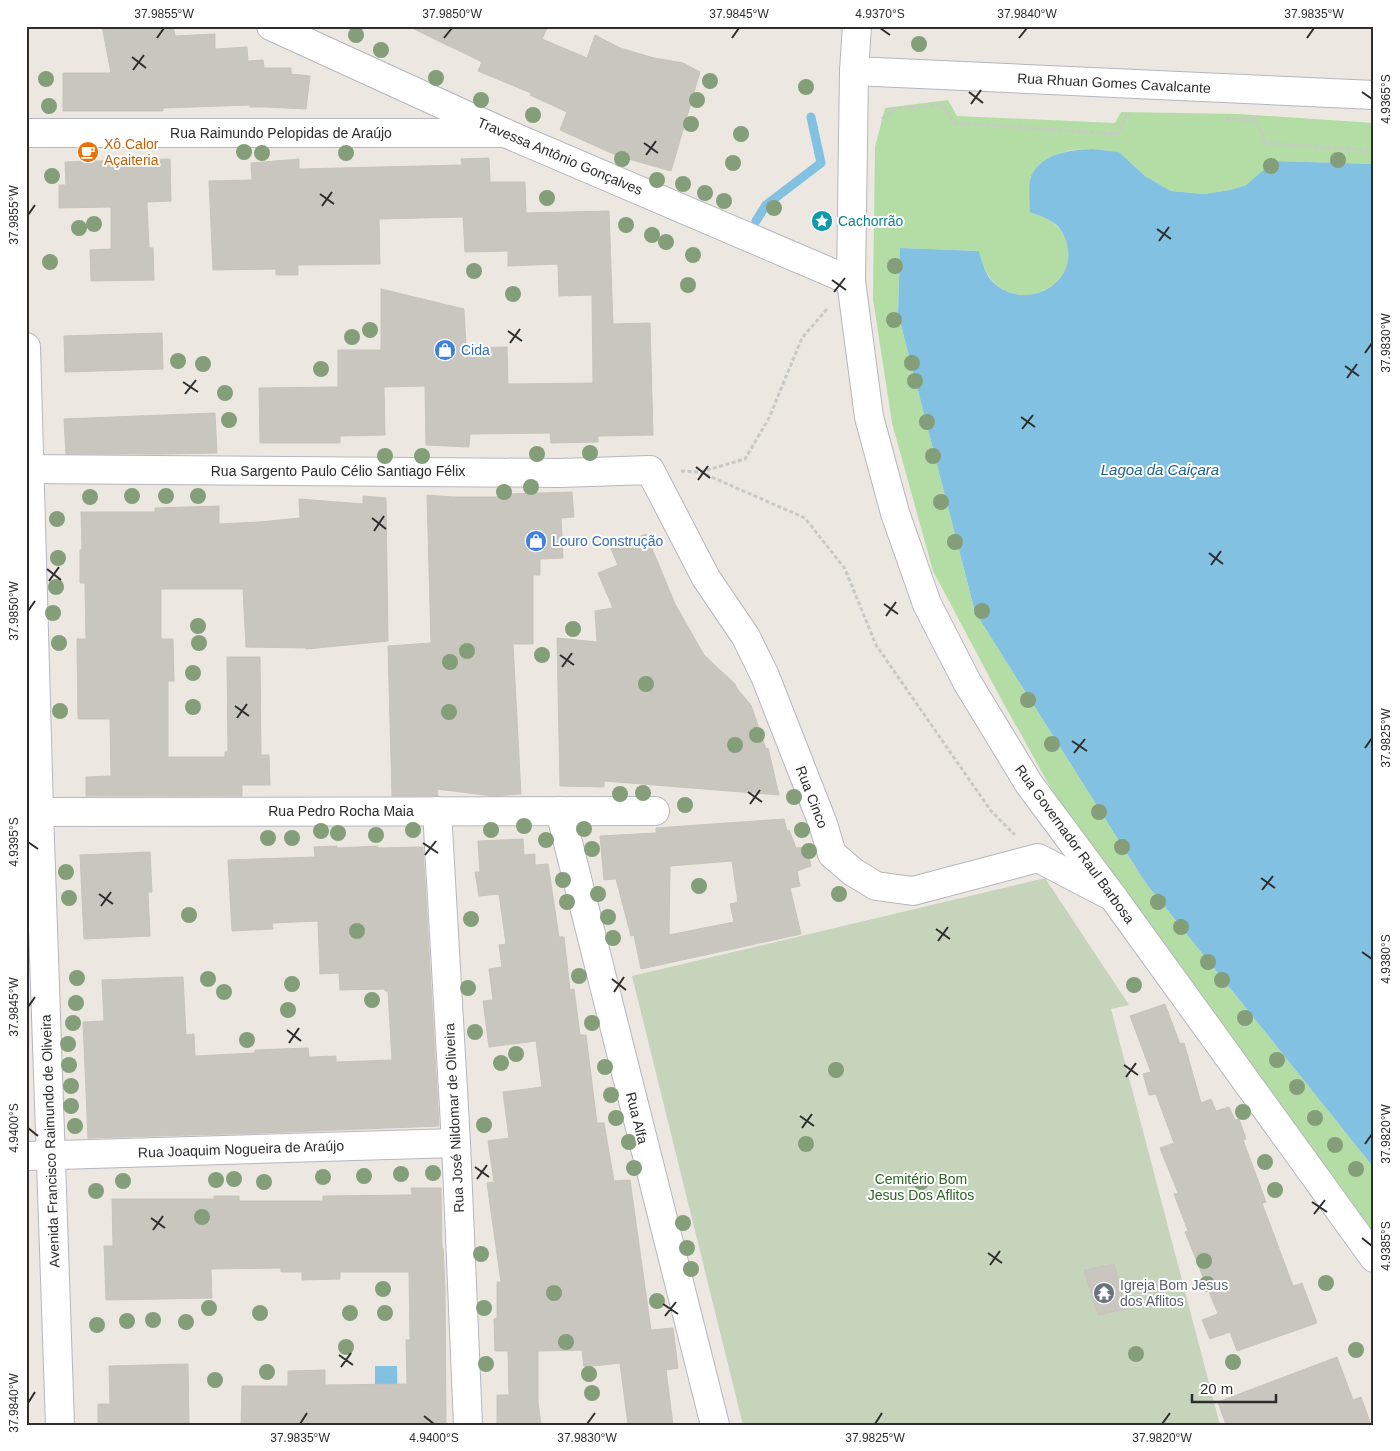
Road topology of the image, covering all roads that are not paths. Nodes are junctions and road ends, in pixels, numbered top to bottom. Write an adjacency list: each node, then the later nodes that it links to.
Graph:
1 (271, 26): 6 (street, Travessa Antônio Gonçalves)
2 (857, 26): 3 (street, Rua Governador Raul Barbosa)
3 (854, 71): 4 (street, Rua Rhuan Gomes Cavalcante); 7 (street, Rua Governador Raul Barbosa)
4 (1374, 95)
5 (26, 133): 6 (street, Rua Raimundo Pelopidas de Araújo)
6 (505, 133): 7 (street, Travessa Antônio Gonçalves)
7 (851, 281): 15 (street, Rua Governador Raul Barbosa)
8 (26, 347): 9 (street, Avenida Francisco Raimundo de Oliveira)
9 (28, 468): 10 (street, Rua Sargento Paulo Célio Santiago Félix); 12 (street, Avenida Francisco Raimundo de Oliveira)
10 (650, 470): 15 (street, Rua Cinco)
11 (438, 810): 12 (street, Rua Pedro Rocha Maia); 13 (street, Rua Pedro Rocha Maia); 16 (street, Rua José Nildomar de Oliveira)
12 (32, 811): 17 (street, Avenida Francisco Raimundo de Oliveira)
13 (560, 811): 14 (street, Rua Pedro Rocha Maia); 21 (street, Rua Alfa)
14 (656, 811)
15 (1113, 897): 18 (street, Rua Governador Raul Barbosa)
16 (456, 1143): 17 (street, Rua Joaquim Nogueira de Araújo); 20 (street, Rua José Nildomar de Oliveira)
17 (39, 1156): 19 (street, Avenida Francisco Raimundo de Oliveira)
18 (1374, 1258)
19 (60, 1425)
20 (468, 1425)
21 (715, 1425)

